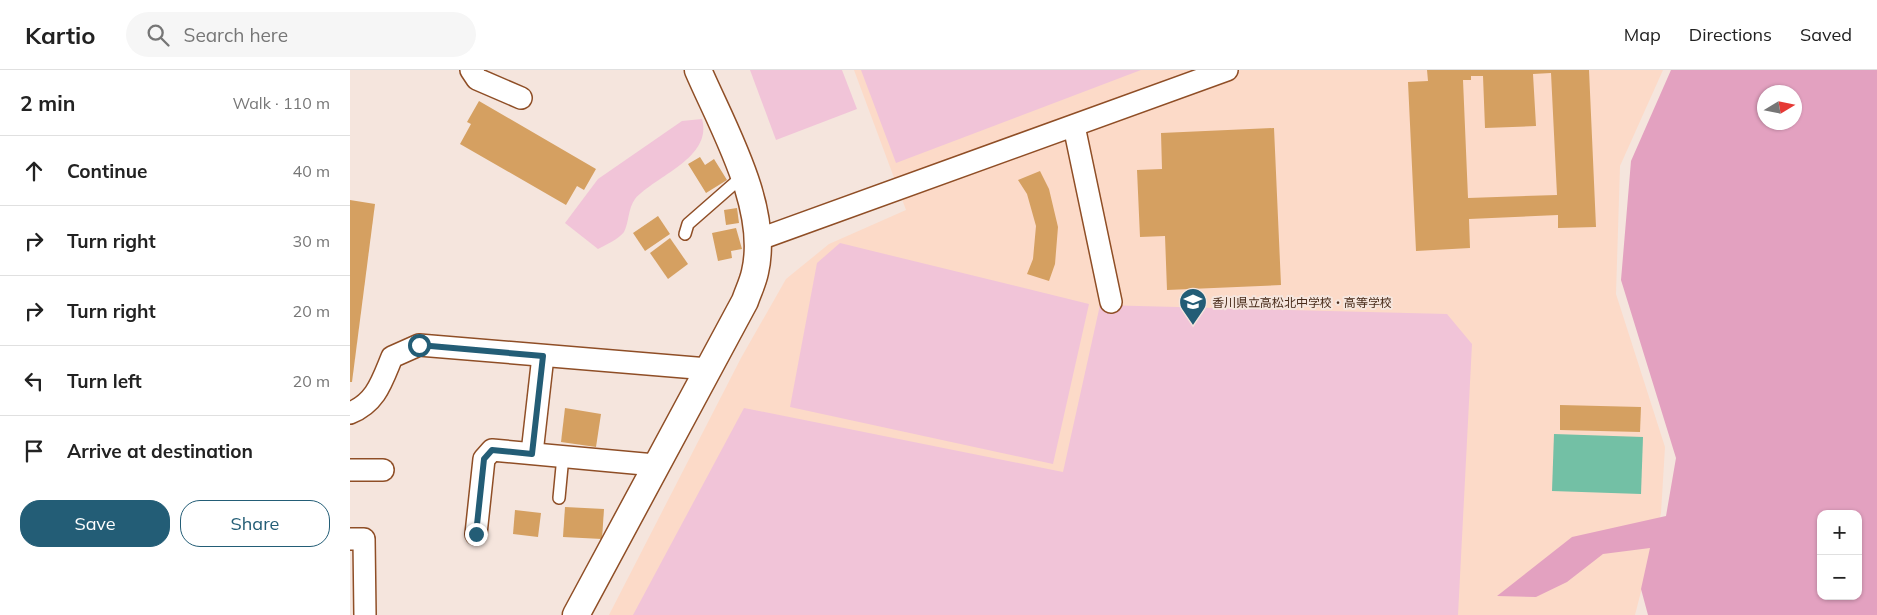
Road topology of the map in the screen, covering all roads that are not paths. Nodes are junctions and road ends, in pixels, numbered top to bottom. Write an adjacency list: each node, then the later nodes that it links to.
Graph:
1 (471, 70): 4 (street)
2 (698, 70): 6 (street)
3 (1227, 70): 5 (street)
4 (521, 98)
5 (1074, 126): 8 (street); 9 (street)
6 (744, 175): 7 (lane); 8 (street)
7 (685, 234)
8 (757, 240): 11 (street)
9 (1111, 302)
10 (543, 356): 11 (street); 12 (street); 13 (street)
11 (708, 369): 15 (street)
12 (350, 413)
13 (532, 454): 14 (street); 19 (street)
14 (563, 456): 15 (street); 18 (lane)
15 (655, 465): 22 (street)
16 (350, 470): 17 (street)
17 (383, 470)
18 (559, 498)
19 (476, 534)
20 (350, 539): 21 (street)
21 (365, 615)
22 (576, 615)

